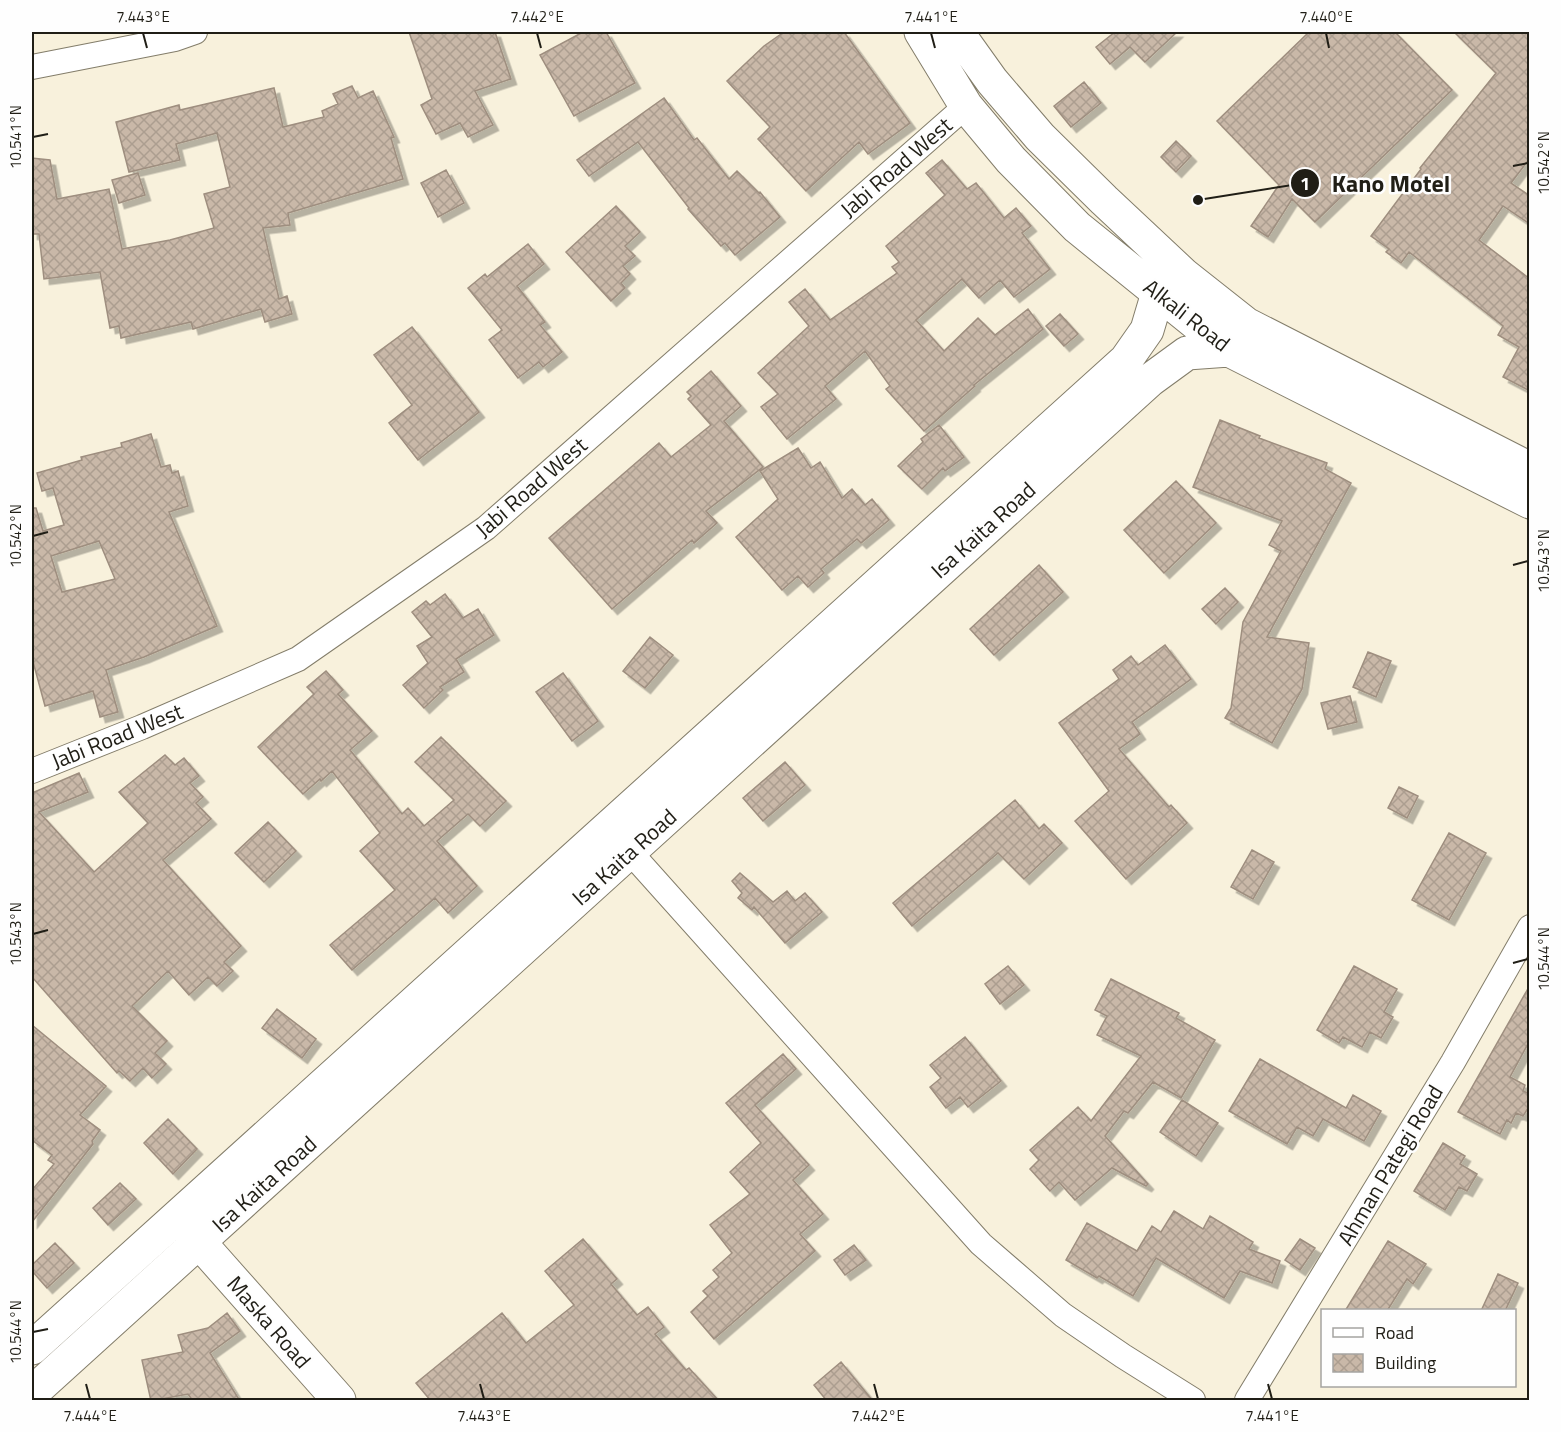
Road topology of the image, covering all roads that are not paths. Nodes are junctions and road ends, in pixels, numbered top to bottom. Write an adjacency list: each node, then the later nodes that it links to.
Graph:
1 (195, 32): 4 (street)
2 (921, 32): 5 (main road, Alkali Road)
3 (957, 32): 8 (main road, Alkali Road)
4 (32, 67)
5 (966, 106): 6 (main road, Alkali Road); 10 (street, Jabi Road West)
6 (1158, 293): 7 (main road, Alkali Road); 9 (main road, Isa Kaita Road)
7 (1230, 350): 8 (main road, Alkali Road); 9 (main road, Isa Kaita Road)
8 (1527, 487)
9 (840, 639): 11 (main road, Isa Kaita Road); 14 (main road, Isa Kaita Road)
10 (32, 771)
11 (630, 852): 13 (main road, Isa Kaita Road); 17 (street)
12 (1530, 927): 18 (street, Ahman Pategi Road)
13 (200, 1242): 15 (main road, Isa Kaita Road); 16 (main road, Maska Road)
14 (32, 1348)
15 (32, 1393)
16 (339, 1401)
17 (1194, 1401)
18 (1247, 1401)

